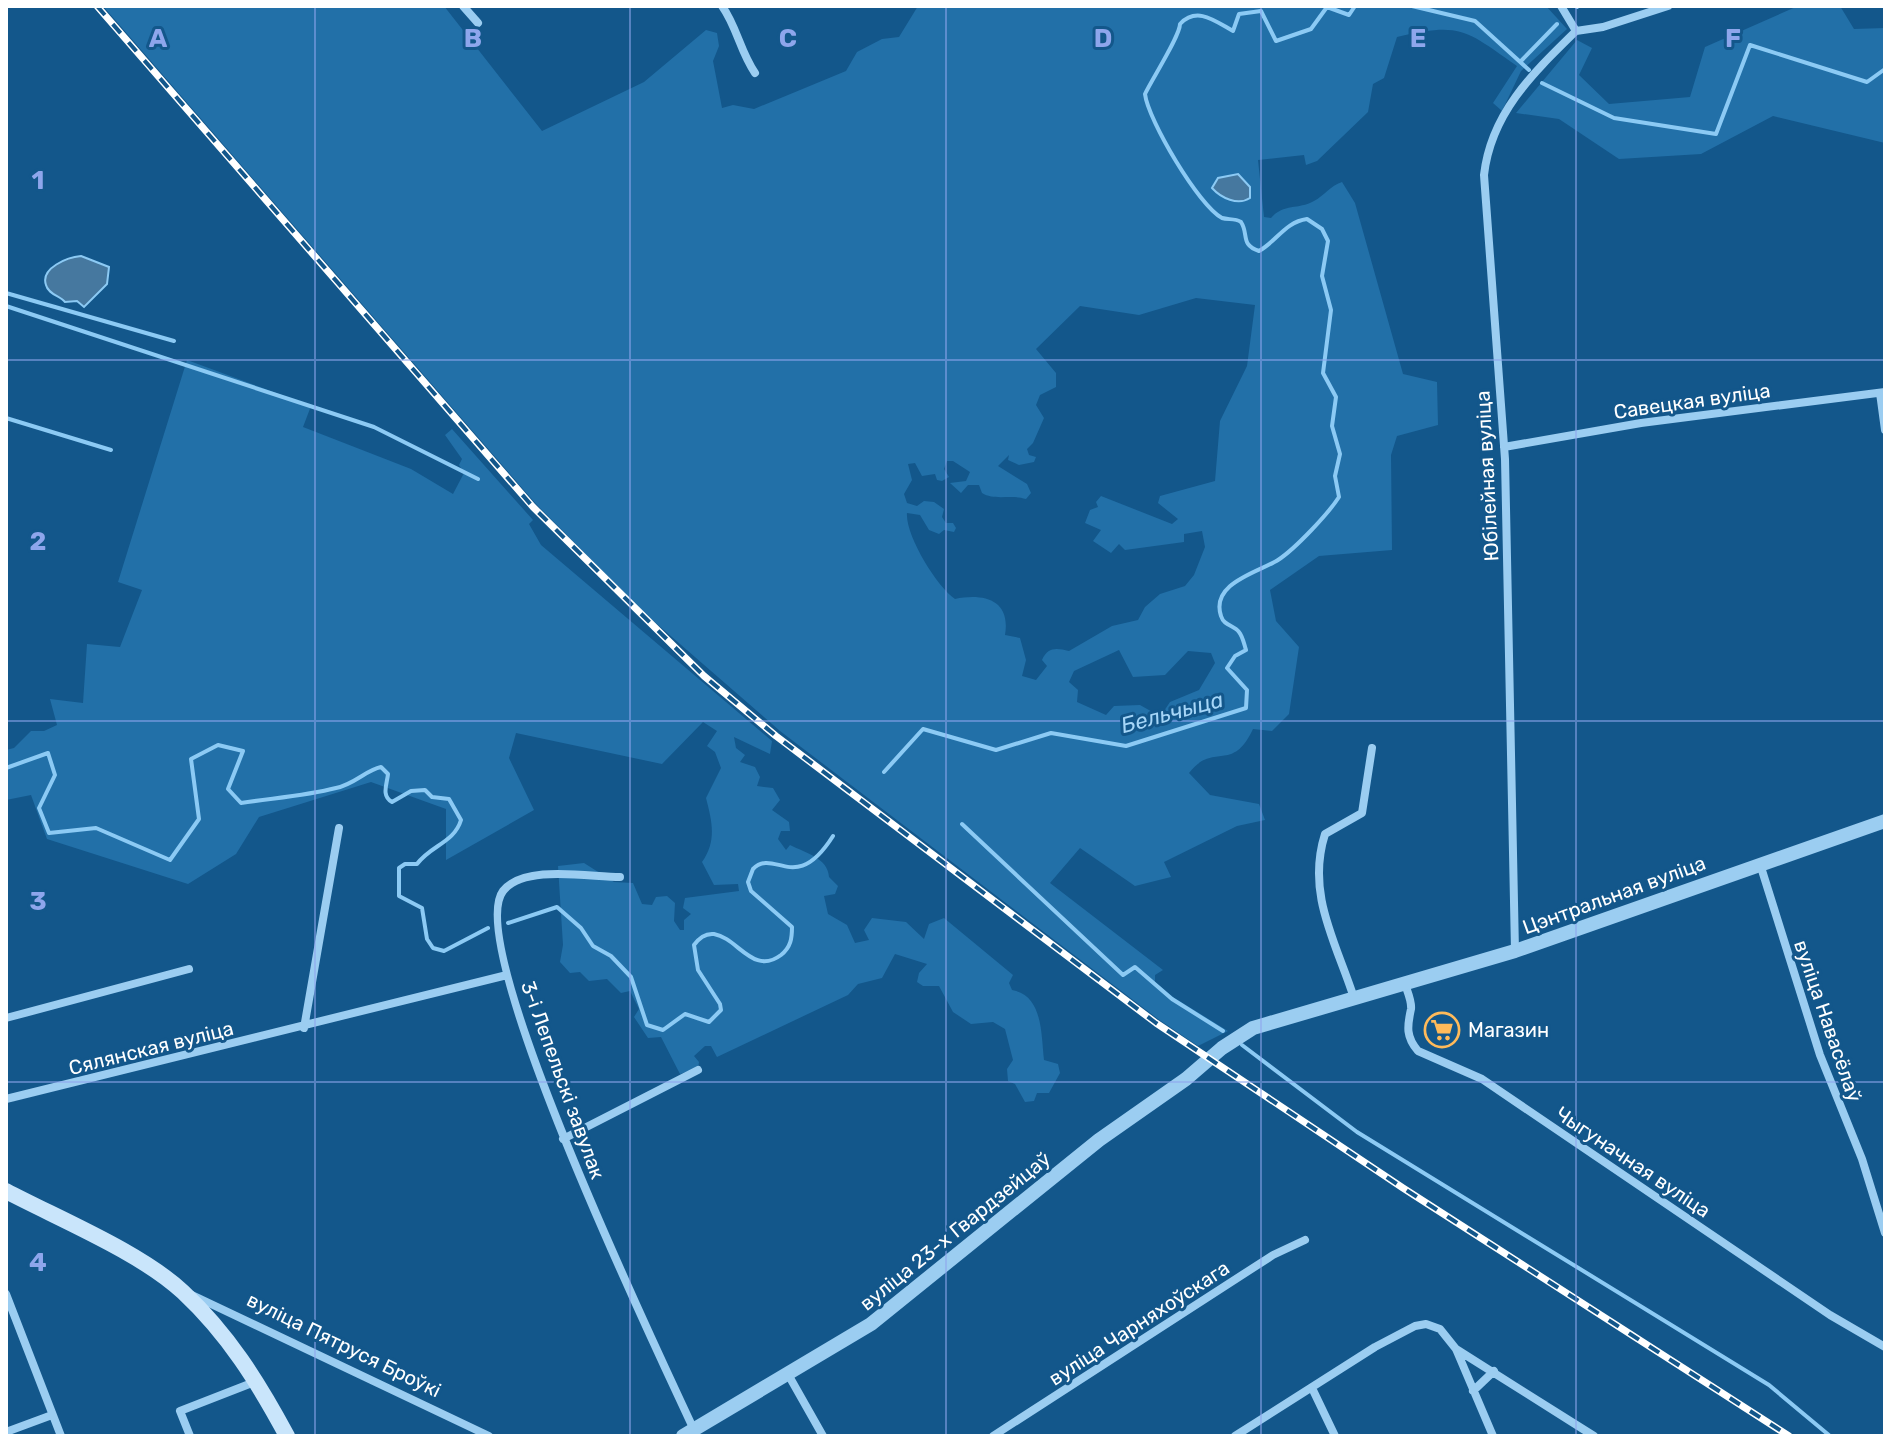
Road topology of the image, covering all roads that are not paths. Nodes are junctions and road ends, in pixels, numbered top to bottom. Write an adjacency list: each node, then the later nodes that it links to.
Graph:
1 (463, 6): 5 (street)
2 (722, 6): 7 (street)
3 (1561, 6): 6 (street)
4 (1668, 6): 6 (street)
5 (478, 23)
6 (1576, 31): 10 (street, Юбілейная вуліца)
7 (755, 73)
8 (1882, 393): 9 (street); 10 (street, Савецкая вуліца)
9 (1885, 430)
10 (1504, 447): 16 (street, Юбілейная вуліца)
11 (1372, 748): 20 (street)
12 (1885, 821): 14 (street, Цэнтральная вуліца)
13 (339, 828): 22 (street)
14 (1760, 864): 16 (street, Цэнтральная вуліца); 27 (street, вуліца Навасёлаў)
15 (620, 877): 18 (street, 3-і Лепельскі завулак)
16 (1515, 951): 19 (street, Цэнтральная вуліца)
17 (189, 969): 21 (street)
18 (507, 975): 22 (street, Сялянская вуліца); 25 (street, 3-і Лепельскі завулак)
19 (1405, 984): 20 (street, Цэнтральная вуліца); 31 (street, Чыгуначная вуліца)
20 (1354, 998): 34 (street, вуліца 23-х Гвардзейцаў)
21 (6, 1018)
22 (304, 1028): 24 (street, Сялянская вуліца)
23 (698, 1070): 25 (street)
24 (6, 1099)
25 (563, 1139): 40 (street, 3-і Лепельскі завулак)
26 (6, 1191): 29 (main road, вуліца Пятруся Броўкі)
27 (1885, 1233)
28 (1305, 1240): 46 (street, вуліца Чарняхоўскага)
29 (181, 1290): 35 (main road, вуліца Пятруся Броўкі); 44 (street, вуліца Пятруся Броўкі)
30 (6, 1294): 38 (street)
31 (1885, 1347)
32 (1456, 1349): 33 (street); 36 (street); 37 (street)
33 (1494, 1371): 37 (street); 50 (street)
34 (789, 1376): 40 (street, вуліца 23-х Гвардзейцаў); 45 (street)
35 (257, 1381): 42 (street); 43 (main road, вуліца Пятруся Броўкі)
36 (1312, 1388): 47 (street); 48 (street)
37 (1473, 1391): 49 (street)
38 (52, 1415): 39 (street); 41 (street)
39 (6, 1432)
40 (688, 1433)
41 (61, 1436)
42 (190, 1436)
43 (287, 1436)
44 (489, 1436)
45 (823, 1436)
46 (993, 1436)
47 (1235, 1436)
48 (1335, 1436)
49 (1493, 1436)
50 (1594, 1436)

